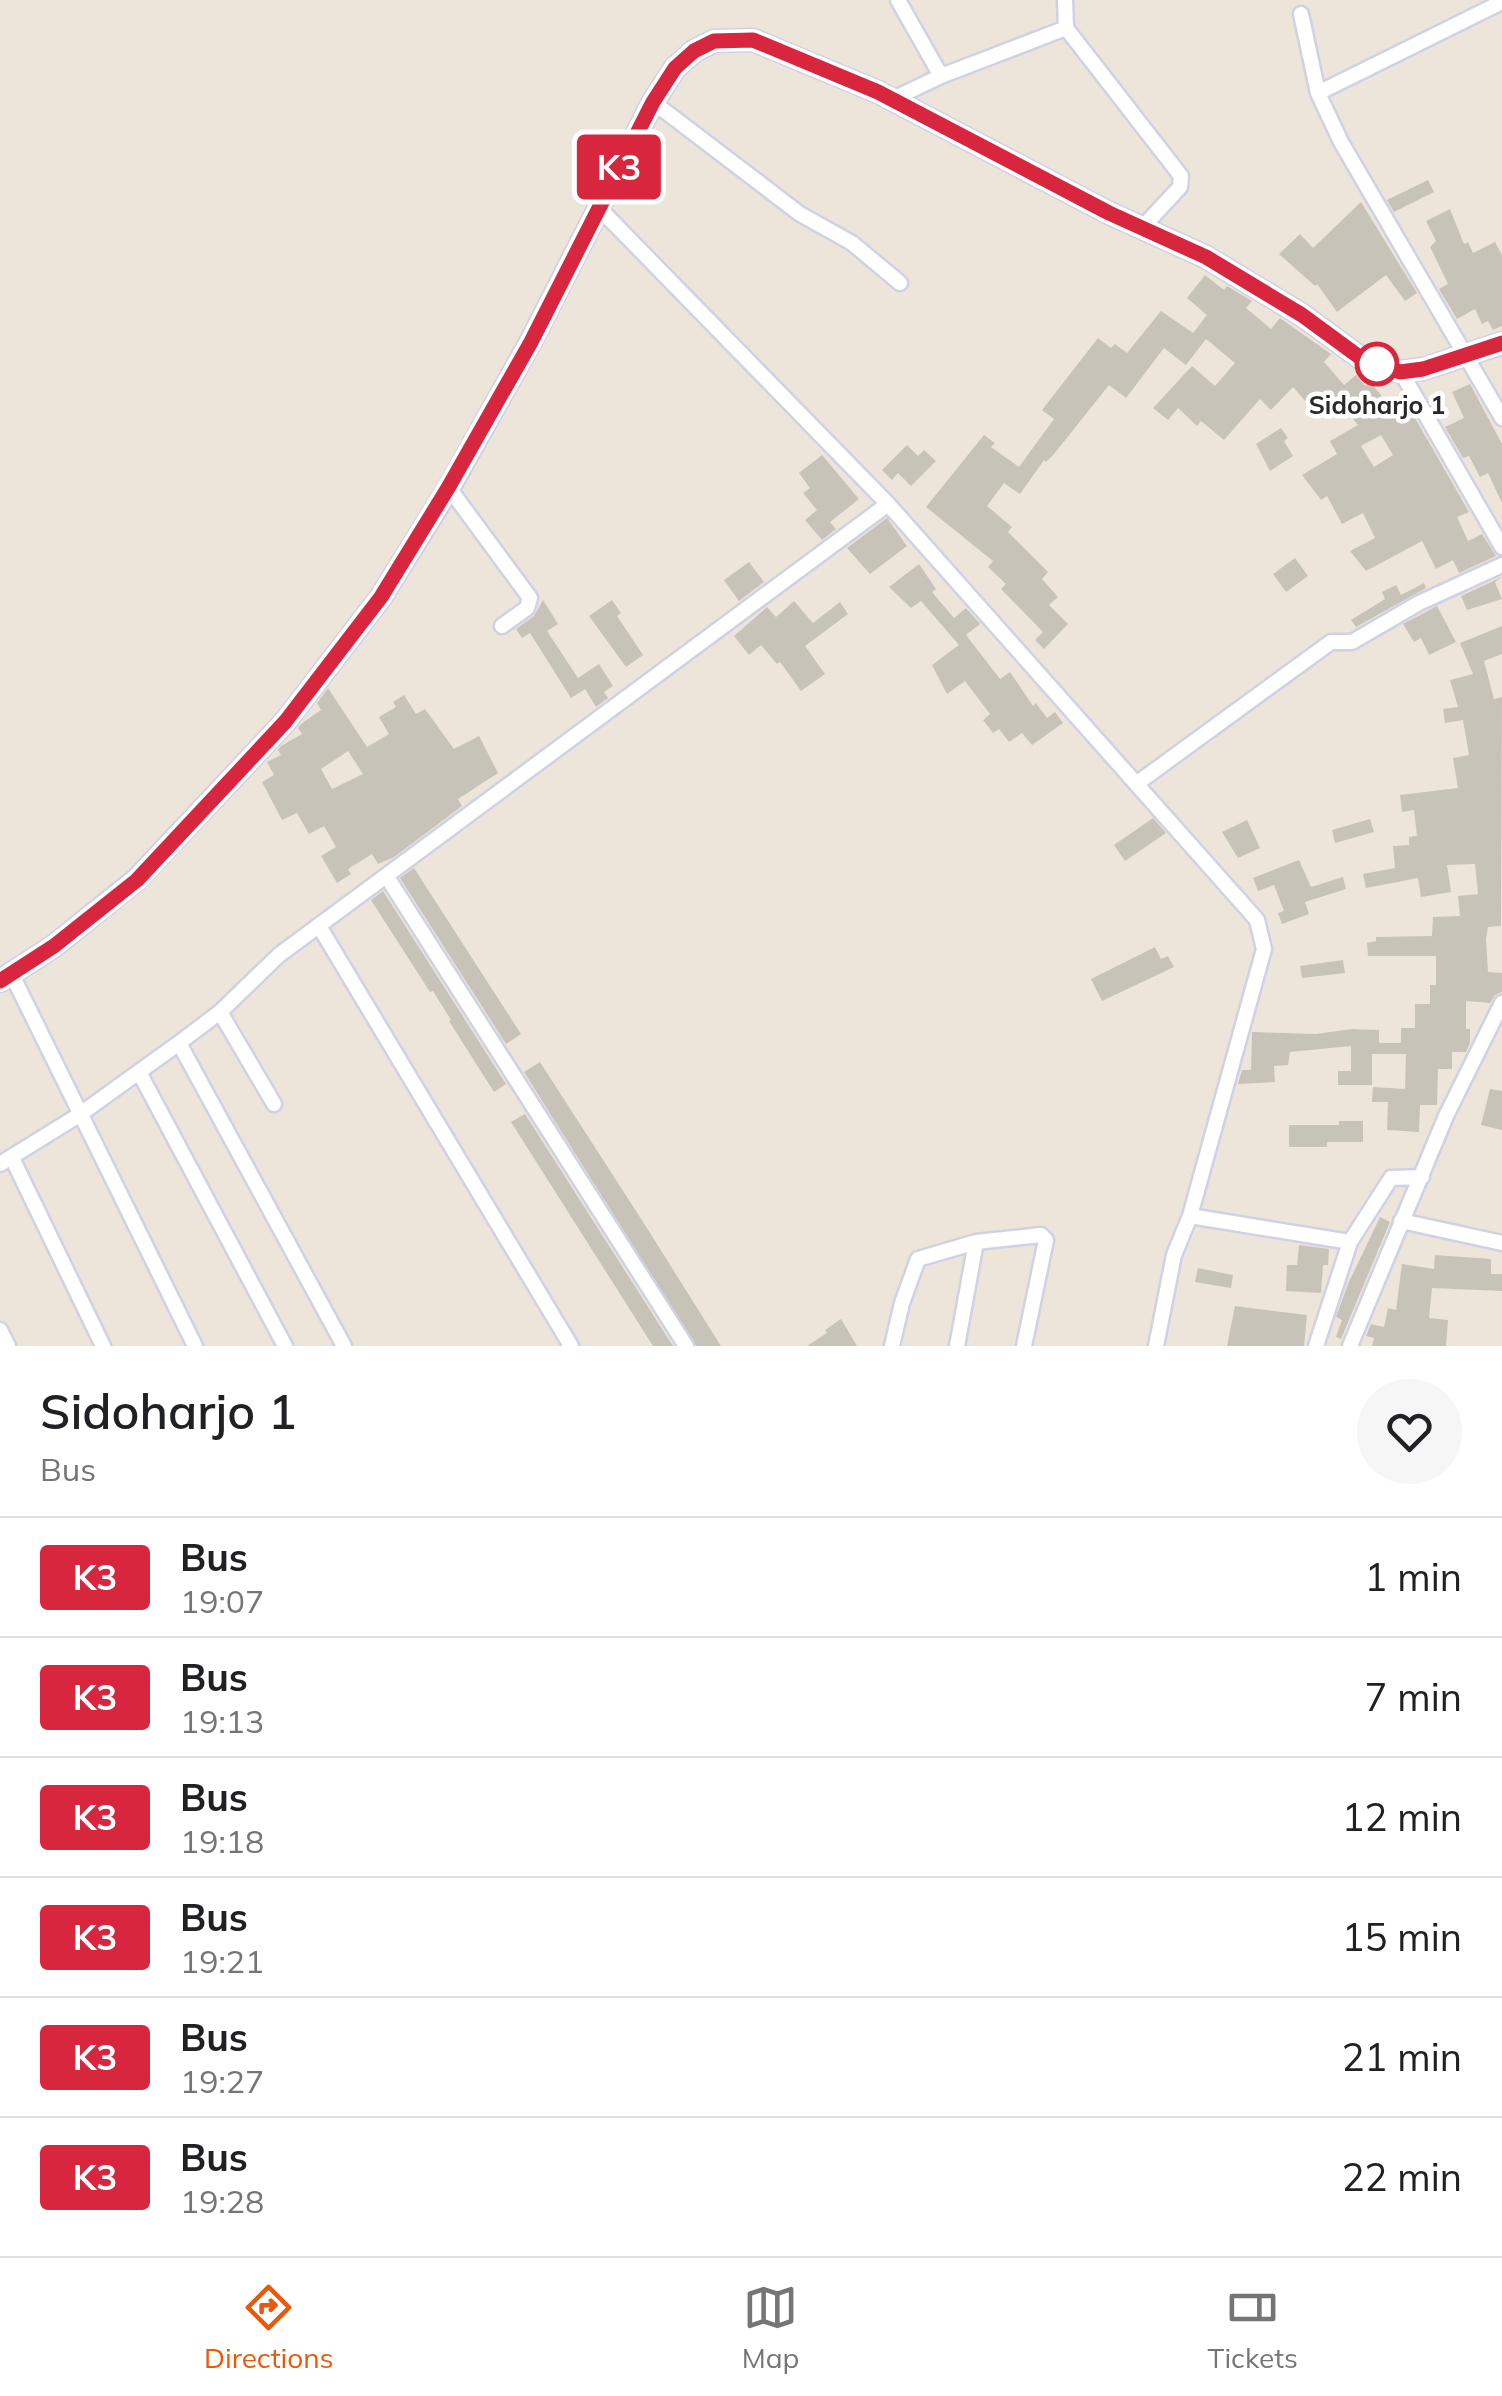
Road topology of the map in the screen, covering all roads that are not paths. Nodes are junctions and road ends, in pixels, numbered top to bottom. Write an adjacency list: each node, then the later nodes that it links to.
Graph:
1 (898, 0): 6 (street)
2 (1065, 0): 5 (street)
3 (1502, 2): 7 (street)
4 (1301, 14): 7 (street)
5 (1066, 28): 6 (street); 11 (street)
6 (941, 76): 8 (street)
7 (1318, 93): 14 (street)
8 (893, 100): 9 (main road); 11 (main road)
9 (653, 102): 10 (main road); 12 (street)
10 (598, 207): 17 (main road); 18 (street)
11 (1142, 228): 15 (main road)
12 (900, 283)
13 (1502, 343): 14 (main road)
14 (1466, 354): 15 (main road); 16 (street)
15 (1400, 372): 19 (street)
16 (1502, 418)
17 (448, 488): 22 (street); 26 (main road)
18 (888, 504): 23 (street); 24 (street)
19 (1498, 528): 20 (street)
20 (1502, 547)
21 (1502, 565): 23 (street)
22 (502, 626)
23 (1136, 784): 35 (street)
24 (387, 877): 25 (street); 47 (street)
25 (320, 926): 28 (street); 46 (street)
26 (6, 978): 32 (street)
27 (1502, 1003): 34 (street)
28 (220, 1012): 29 (street); 31 (street)
29 (179, 1043): 30 (street); 45 (street)
30 (138, 1072): 32 (street); 44 (street)
31 (274, 1104)
32 (79, 1115): 33 (street); 43 (street)
33 (6, 1162): 42 (street)
34 (1422, 1177): 36 (street); 38 (street)
35 (1190, 1216): 38 (street); 51 (street)
36 (1401, 1221): 39 (street); 53 (street)
37 (976, 1242): 48 (street); 49 (street); 50 (street)
38 (1350, 1242): 52 (street)
39 (1502, 1244)
40 (0, 1330): 41 (street)
41 (8, 1346)
42 (103, 1346)
43 (195, 1346)
44 (284, 1346)
45 (344, 1346)
46 (571, 1346)
47 (686, 1346)
48 (892, 1346)
49 (957, 1346)
50 (1024, 1346)
51 (1156, 1346)
52 (1316, 1346)
53 (1350, 1346)

